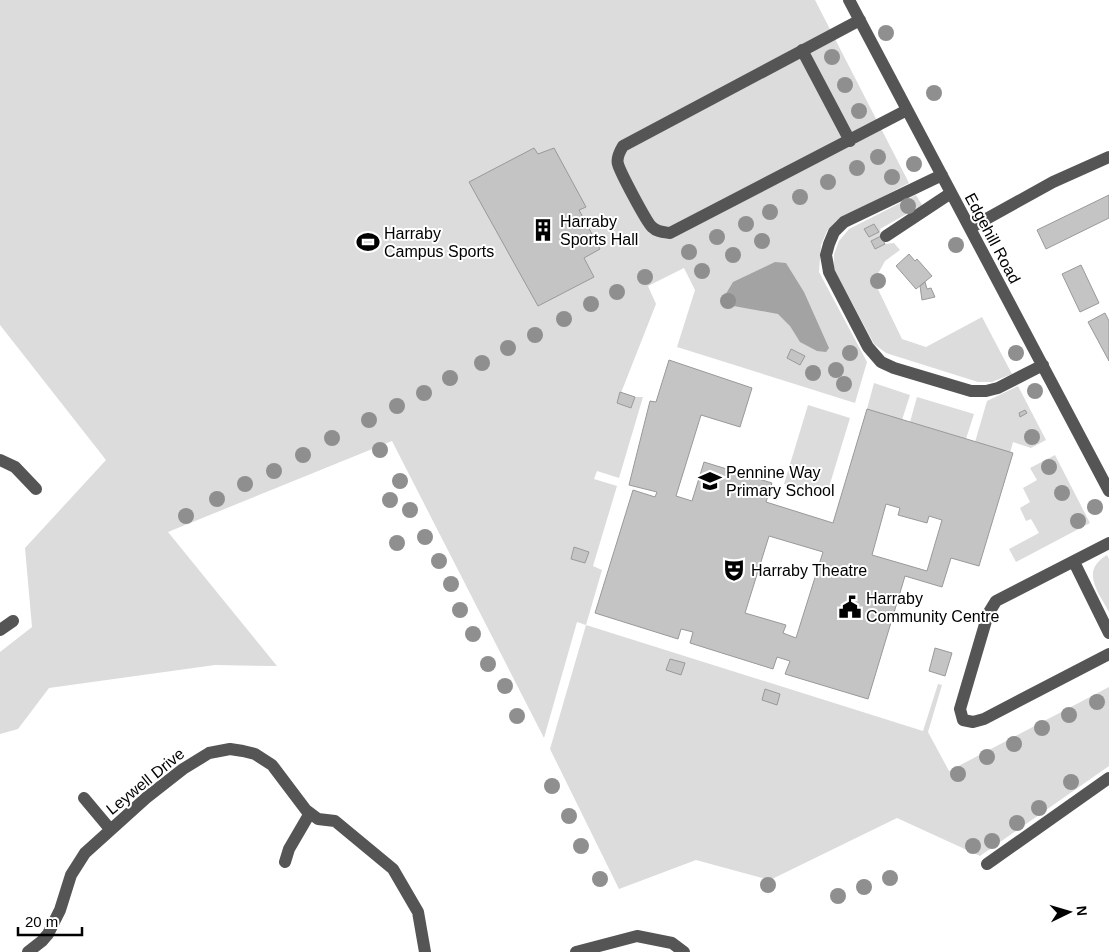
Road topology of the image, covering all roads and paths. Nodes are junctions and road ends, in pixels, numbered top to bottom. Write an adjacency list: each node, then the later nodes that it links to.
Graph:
1 (849, 0): 2 (street, Edgehill Road)
2 (860, 20): 3 (street); 4 (street, Edgehill Road)
3 (802, 50): 5 (street); 5 (street)
4 (907, 110): 5 (street); 7 (street, Edgehill Road)
5 (850, 141)
6 (1109, 157): 9 (street)
7 (942, 175): 8 (street, Edgehill Road); 11 (street)
8 (951, 193): 9 (street, Edgehill Road); 10 (street)
9 (970, 228): 11 (street, Edgehill Road)
10 (886, 236)
11 (1042, 365): 14 (street, Edgehill Road)
12 (0, 460): 13 (street)
13 (36, 489)
14 (1109, 491)
15 (1109, 543): 16 (street)
16 (1074, 562): 19 (street); 20 (street)
17 (13, 621): 18 (street)
18 (0, 630)
19 (1109, 633)
20 (1109, 654)
21 (1109, 778): 26 (street)
22 (84, 798): 24 (street)
23 (310, 813): 24 (street, Leywell Drive); 25 (street); 28 (street)
24 (110, 829): 27 (street, Leywell Drive)
25 (285, 862)
26 (987, 864)
27 (28, 952)
28 (426, 952)
29 (576, 952): 30 (street)
30 (684, 952)

